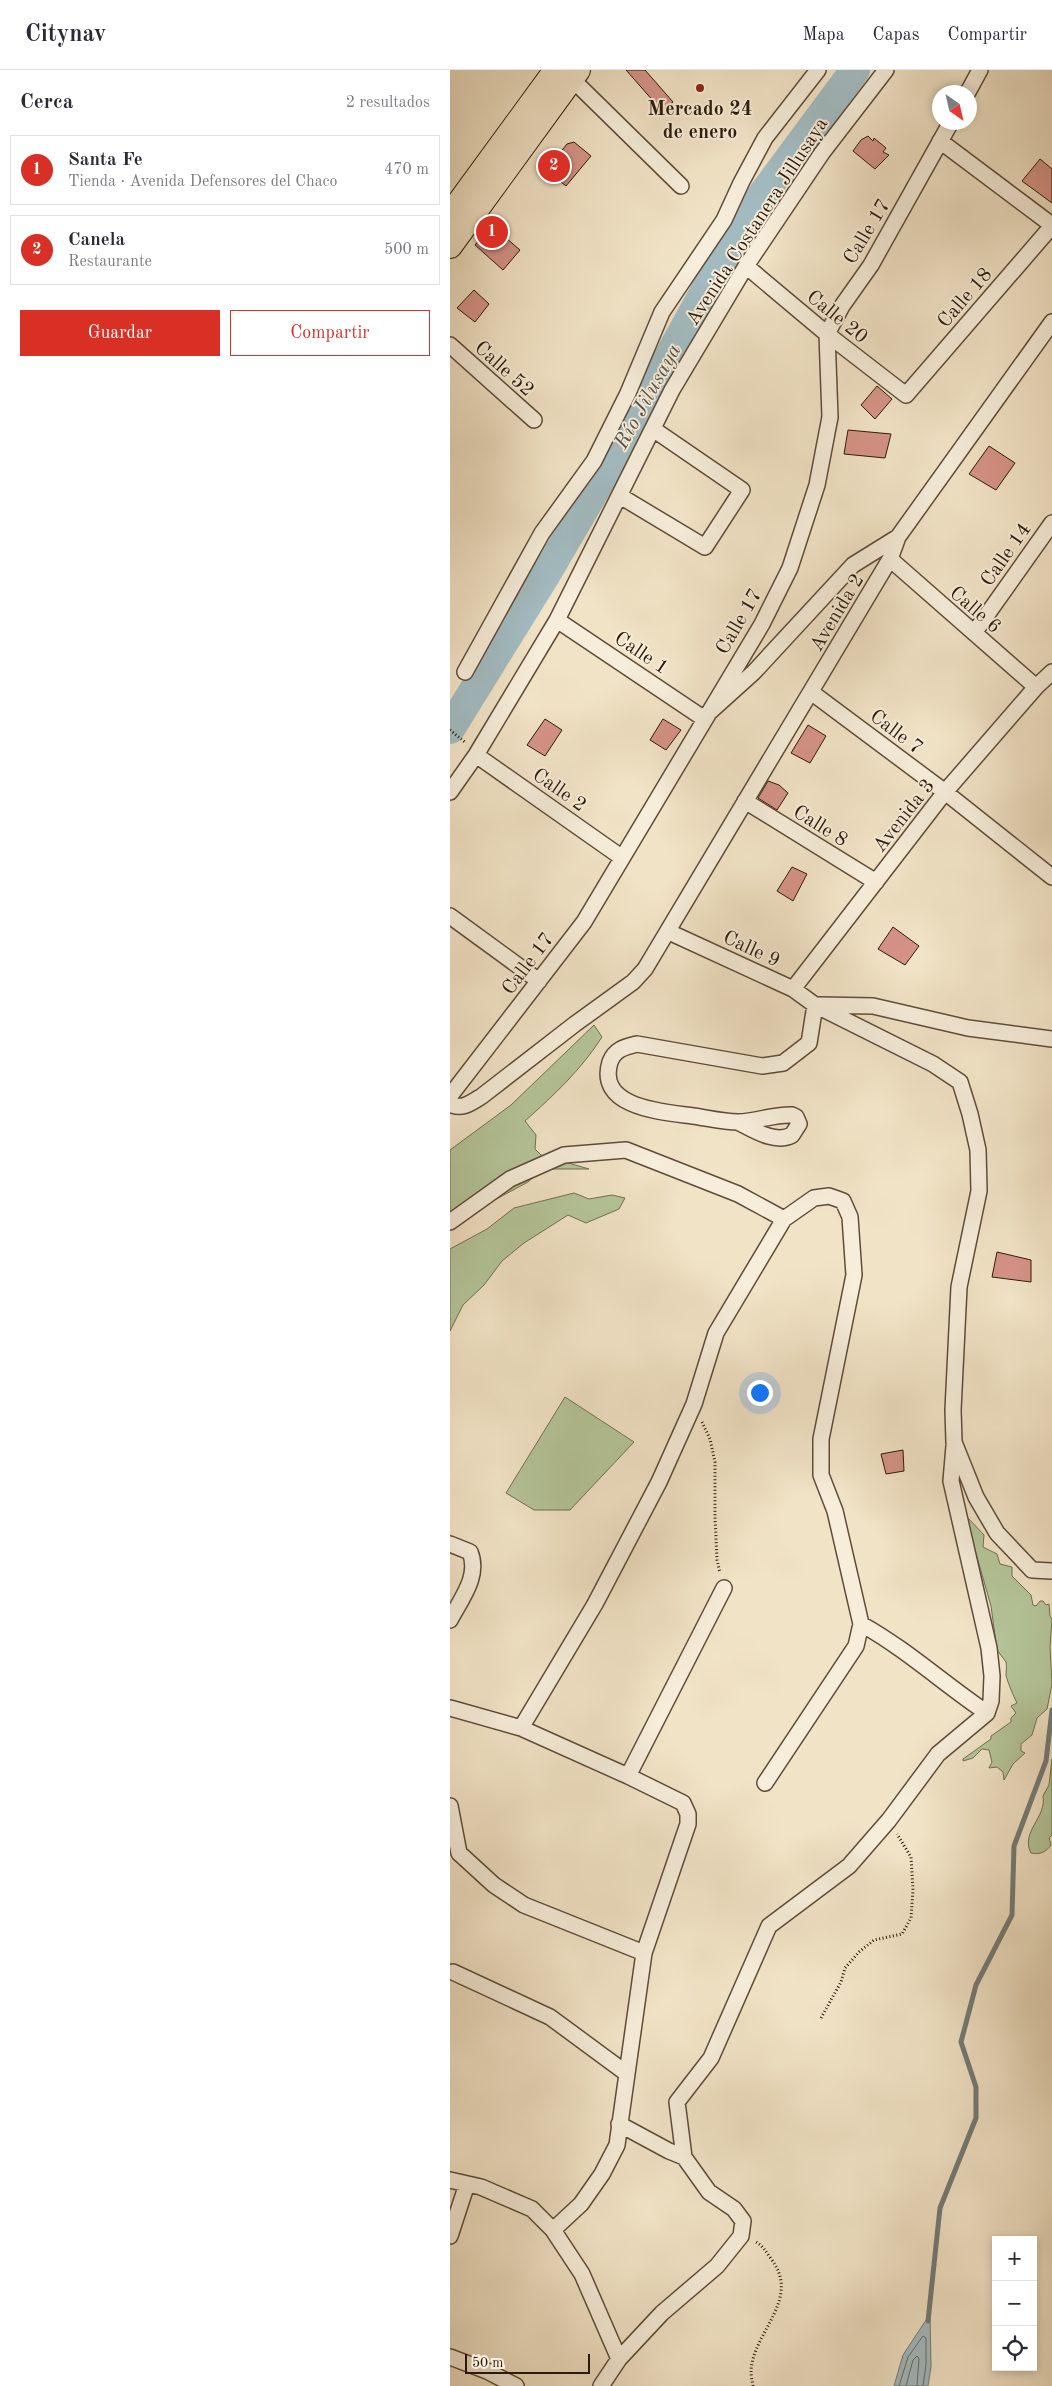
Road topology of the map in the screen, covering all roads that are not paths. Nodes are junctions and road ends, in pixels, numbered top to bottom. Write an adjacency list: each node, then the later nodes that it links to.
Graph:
1 (818, 70): 25 (street)
2 (886, 70): 12 (street, Avenida Costanera Jillusaya)
3 (980, 70): 5 (street)
4 (568, 72): 8 (street); 9 (main road); 11 (main road)
5 (972, 85)
6 (946, 130): 7 (street, Calle 17)
7 (940, 141): 10 (street); 14 (street, Calle 17)
8 (681, 186)
9 (450, 215)
10 (1052, 225): 16 (street, Calle 18)
11 (450, 246)
12 (746, 266): 14 (street, Calle 20); 18 (street, Avenida Costanera Jillusaya)
13 (1052, 322): 21 (street, Avenida 2)
14 (827, 334): 16 (street, Calle 20); 29 (street, Calle 17)
15 (450, 345): 17 (street, Calle 52)
16 (906, 395)
17 (534, 420)
18 (653, 429): 19 (street, Avenida Costanera Jillusaya); 19 (street)
19 (620, 496): 23 (street, Avenida Costanera Jillusaya)
20 (1052, 523): 24 (street, Calle 14)
21 (898, 538): 22 (street, Avenida 2); 29 (street)
22 (890, 560): 24 (street, Calle 6); 28 (street, Avenida 2)
23 (558, 620): 29 (street, Calle 1); 30 (street, Avenida Costanera Jillusaya)
24 (974, 634): 27 (street, Calle 6)
25 (465, 672)
26 (1052, 672): 27 (street, Avenida 3)
27 (1036, 688): 32 (street, Avenida 3)
28 (811, 692): 32 (street, Calle 7); 33 (street, Avenida 2)
29 (704, 718): 34 (street, Calle 17)
30 (476, 754): 31 (street, Avenida Costanera Jillusaya); 34 (street, Calle 2)
31 (450, 792)
32 (945, 792): 35 (street, Calle 7); 36 (street, Avenida 3)
33 (745, 801): 36 (street, Calle 8); 38 (street, Avenida 2)
34 (621, 857): 39 (street, Calle 17)
35 (1052, 878)
36 (876, 882): 40 (street, Avenida 3)
37 (450, 916): 39 (street)
38 (669, 932): 40 (street, Calle 9); 44 (street, Avenida 2)
39 (539, 981): 43 (street, Calle 17)
40 (793, 989): 41 (street, Calle 9)
41 (816, 1005): 42 (street); 45 (street); 48 (street, Calle 9)
42 (1052, 1039)
43 (450, 1096)
44 (450, 1104)
45 (738, 1122)
46 (784, 1219): 47 (street); 53 (street); 56 (street)
47 (450, 1222)
48 (954, 1442): 50 (street); 55 (street)
49 (450, 1544): 52 (street)
50 (1052, 1571)
51 (724, 1588): 57 (street)
52 (450, 1620)
53 (862, 1624): 55 (street); 58 (street)
54 (450, 1708): 56 (street)
55 (987, 1714): 64 (street)
56 (521, 1728): 57 (street)
57 (628, 1776): 60 (street)
58 (766, 1783)
59 (450, 1806): 60 (street)
60 (644, 1953): 62 (street)
61 (453, 1972): 62 (street)
62 (626, 2073): 63 (street)
63 (619, 2124): 64 (street); 67 (street)
64 (684, 2157): 70 (street)
65 (450, 2180): 66 (street)
66 (467, 2184): 67 (street); 68 (street)
67 (553, 2230): 70 (street)
68 (450, 2236)
69 (450, 2357): 71 (street)
70 (619, 2359): 72 (street)
71 (516, 2386)
72 (601, 2386)

